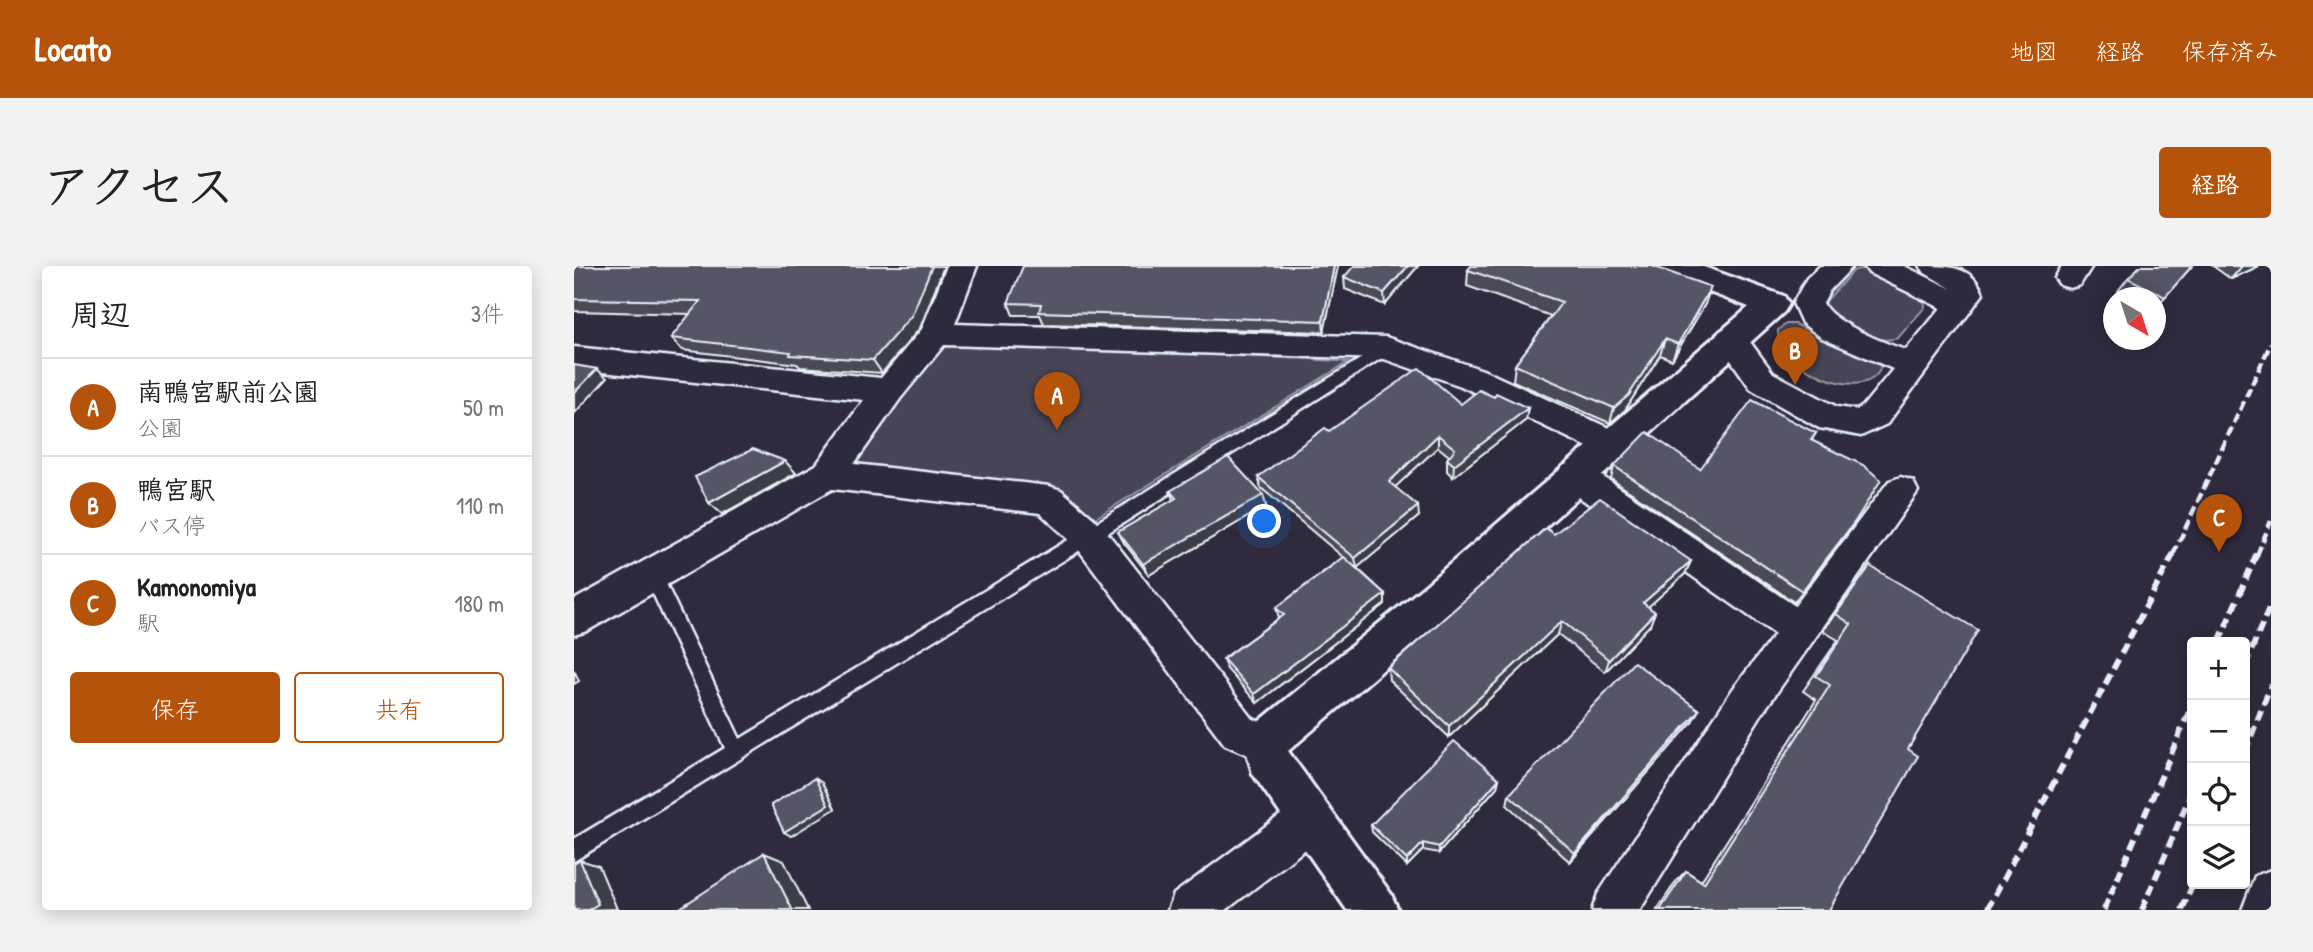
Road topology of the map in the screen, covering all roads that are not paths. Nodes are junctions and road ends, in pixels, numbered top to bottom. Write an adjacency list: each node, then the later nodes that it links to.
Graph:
1 (962, 266): 10 (street)
2 (1671, 266): 7 (street)
3 (1810, 266): 7 (street)
4 (1838, 266): 9 (street)
5 (1879, 266): 8 (street)
6 (1935, 266): 8 (street)
7 (1773, 303): 9 (street); 11 (street)
8 (1961, 305): 14 (street)
9 (1833, 330): 14 (street)
10 (936, 334): 12 (street); 15 (street)
11 (1731, 339): 14 (street); 16 (street)
12 (1386, 348): 16 (street); 20 (lane)
13 (574, 358): 15 (street)
14 (1920, 358)
15 (889, 391): 17 (street)
16 (1612, 444): 18 (street)
17 (828, 475): 20 (street); 21 (street)
18 (1575, 476): 23 (street); 24 (street)
19 (1901, 491): 23 (street)
20 (1089, 536): 24 (street); 25 (lane)
21 (653, 574): 22 (street); 25 (lane)
22 (574, 618)
23 (1798, 629): 31 (street)
24 (1265, 743): 26 (street)
25 (736, 751): 27 (lane)
26 (1309, 820): 29 (street); 30 (street)
27 (574, 851)
28 (2271, 892): 32 (street)
29 (1190, 910)
30 (1375, 910)
31 (1614, 910)
32 (2264, 910)

